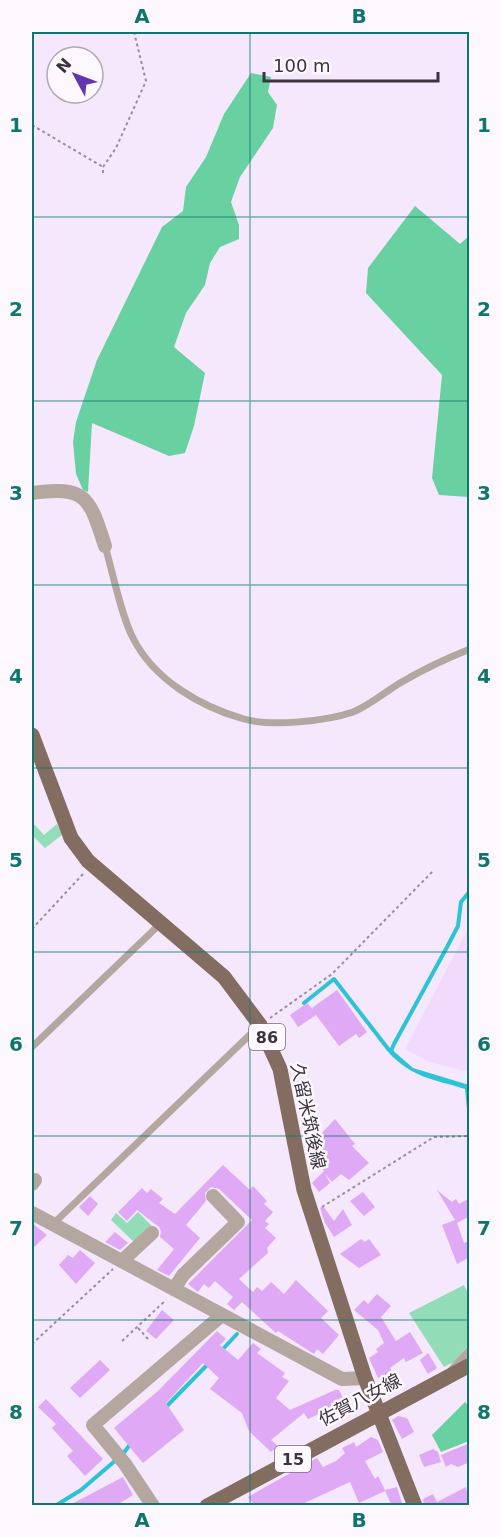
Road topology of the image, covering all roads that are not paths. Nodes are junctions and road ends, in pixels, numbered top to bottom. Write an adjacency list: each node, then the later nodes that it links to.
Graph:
1 (32, 493): 2 (street)
2 (105, 546): 3 (lane)
3 (470, 650)
4 (32, 735): 5 (main road, 久留米筑後線 / 86)
5 (161, 923): 6 (main road, 久留米筑後線 / 86); 7 (lane)
6 (260, 1024): 10 (lane); 17 (main road, 久留米筑後線 / 86)
7 (32, 1047)
8 (213, 1196): 13 (street)
9 (32, 1213): 10 (street)
10 (53, 1224): 12 (street)
11 (152, 1233): 12 (street)
12 (120, 1263): 13 (street)
13 (175, 1290): 14 (street)
14 (222, 1315): 17 (street); 20 (street)
15 (470, 1349): 18 (lane)
16 (470, 1365): 18 (main road, 佐賀八女線 / 15)
17 (365, 1378): 19 (main road, 久留米筑後線 / 86)
18 (444, 1378): 19 (main road, 佐賀八女線 / 15)
19 (379, 1412): 21 (main road, 佐賀八女線 / 15); 22 (main road, 久留米筑後線 / 86)
20 (153, 1506)
21 (207, 1506)
22 (415, 1506)

